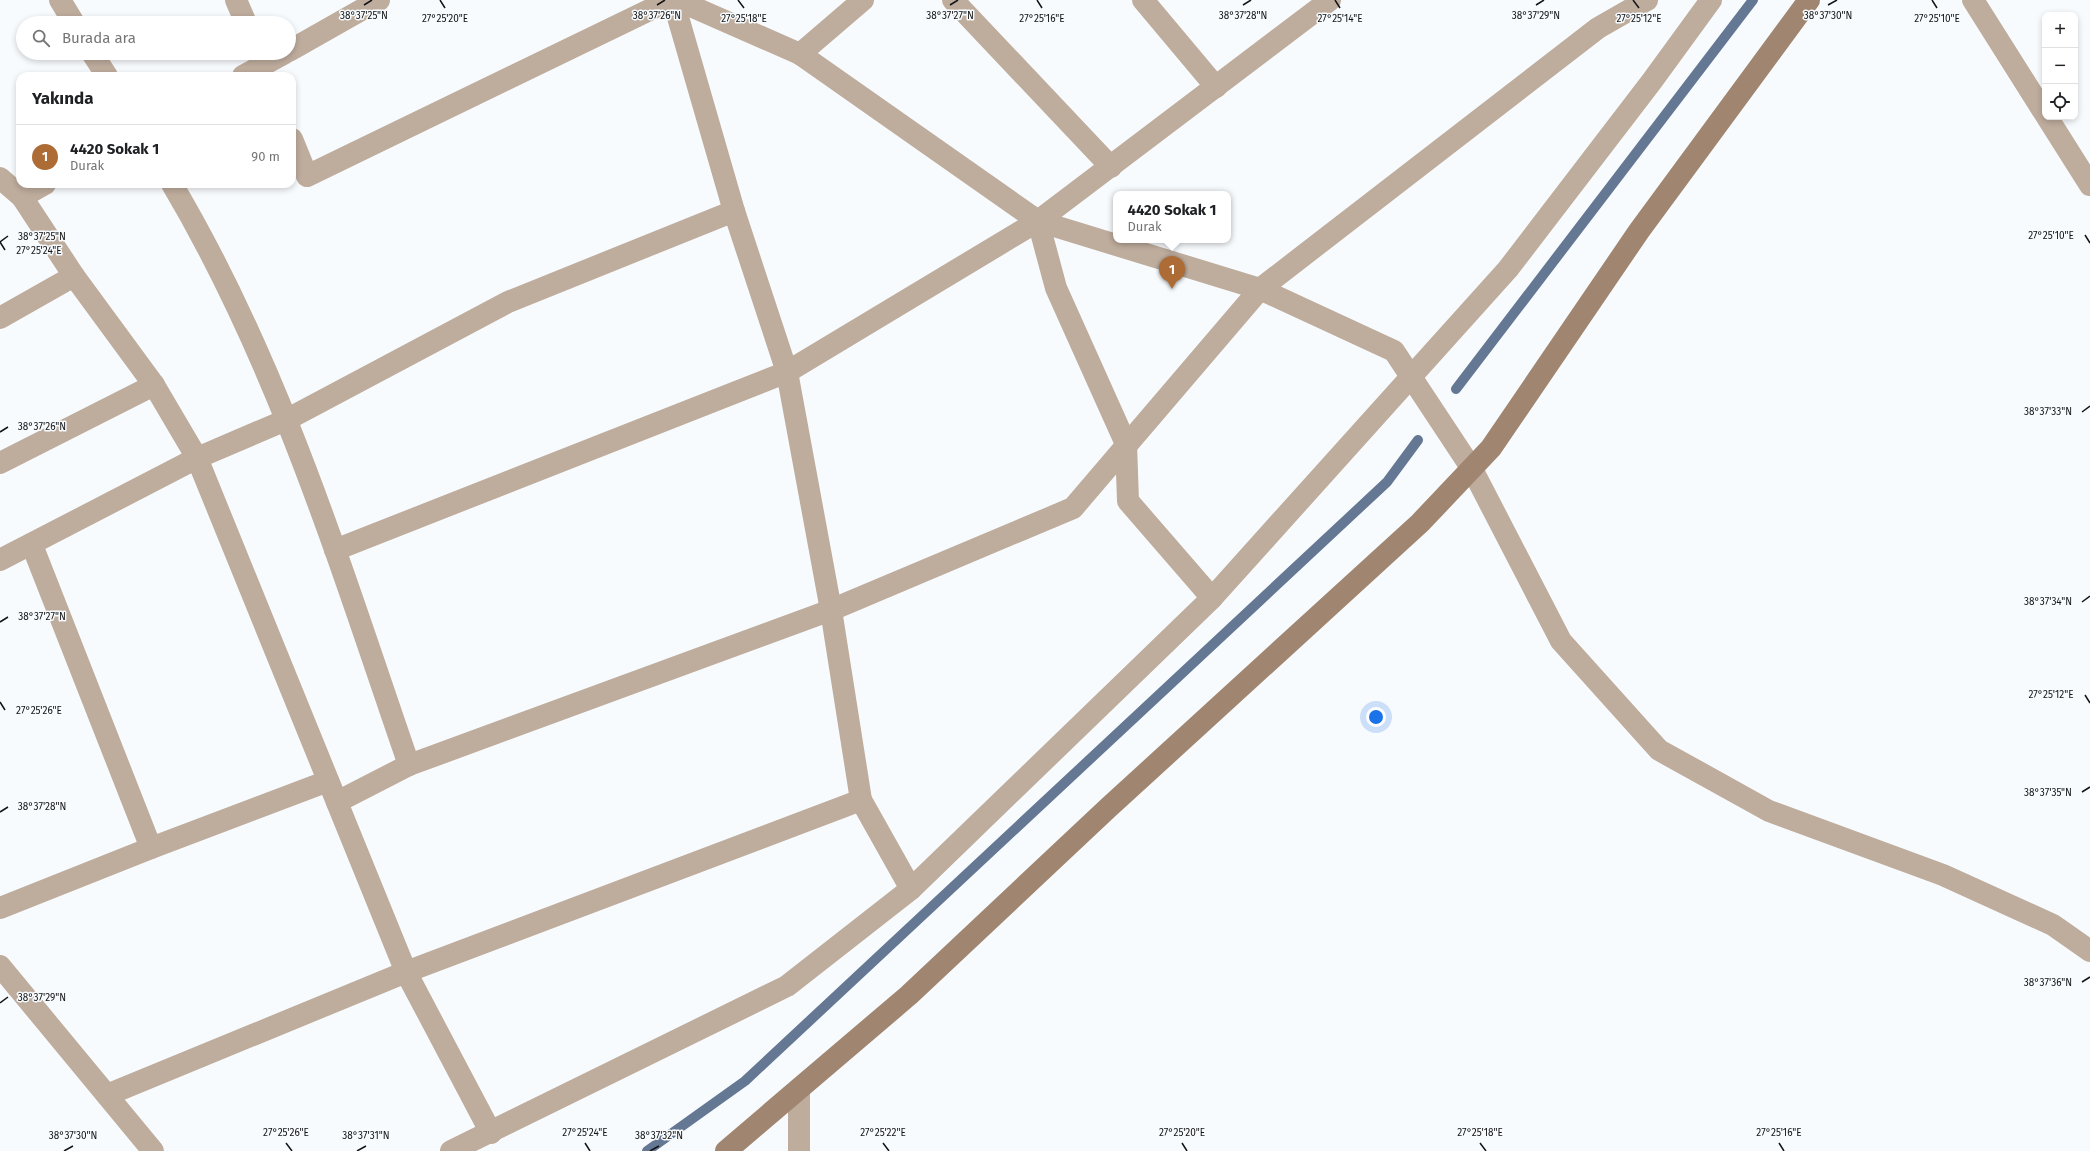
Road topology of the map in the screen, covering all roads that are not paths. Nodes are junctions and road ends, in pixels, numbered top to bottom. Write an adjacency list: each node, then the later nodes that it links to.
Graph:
1 (60, 0): 15 (street)
2 (236, 0): 16 (street)
3 (379, 0): 17 (street)
4 (670, 0): 27 (street)
5 (673, 0): 34 (street)
6 (677, 0): 18 (street)
7 (863, 0): 18 (street)
8 (953, 0): 28 (street)
9 (1143, 0): 24 (street)
10 (1330, 0): 24 (street)
11 (1647, 0): 37 (street)
12 (1711, 0): 40 (street)
13 (1809, 0): 46 (street)
14 (1973, 0): 25 (street)
15 (70, 16)
16 (243, 16)
17 (296, 47)
18 (800, 54): 35 (street)
19 (96, 60): 22 (street)
20 (272, 60): 21 (street)
21 (263, 65): 23 (street)
22 (104, 72)
23 (250, 72)
24 (1216, 87): 28 (street)
25 (2042, 109)
26 (2049, 120): 30 (street)
27 (296, 150)
28 (1111, 167): 35 (street)
29 (0, 178): 33 (street)
30 (2090, 185)
31 (38, 188): 33 (street)
32 (174, 188): 42 (street)
33 (22, 197): 36 (street)
34 (734, 210): 39 (street); 42 (street)
35 (1038, 222): 37 (street); 39 (street); 43 (street)
36 (74, 276): 38 (street); 41 (street)
37 (1260, 289): 40 (street); 43 (street)
38 (0, 318)
39 (787, 372): 48 (street); 51 (street)
40 (1410, 375): 46 (street); 50 (street)
41 (154, 386): 44 (street); 45 (street)
42 (286, 420): 44 (street); 48 (street)
43 (1126, 444): 50 (street); 51 (street)
44 (197, 458): 47 (street); 53 (street)
45 (0, 463)
46 (1472, 469): 59 (street); 62 (street)
47 (32, 545): 49 (street); 56 (street)
48 (335, 550): 52 (street)
49 (0, 560)
50 (1212, 598): 57 (street)
51 (831, 610): 52 (street); 54 (street)
52 (409, 765): 55 (street)
53 (328, 781): 55 (street); 56 (street)
54 (861, 800): 57 (street); 61 (street)
55 (337, 802): 61 (street)
56 (151, 848): 58 (street)
57 (911, 889): 64 (street)
58 (0, 908)
59 (2090, 951)
60 (0, 966): 63 (street)
61 (406, 972): 63 (street); 64 (street)
62 (798, 1089): 67 (street); 68 (street)
63 (107, 1095): 65 (street)
64 (491, 1133): 66 (street)
65 (153, 1151)
66 (451, 1151)
67 (726, 1151)
68 (799, 1151)

